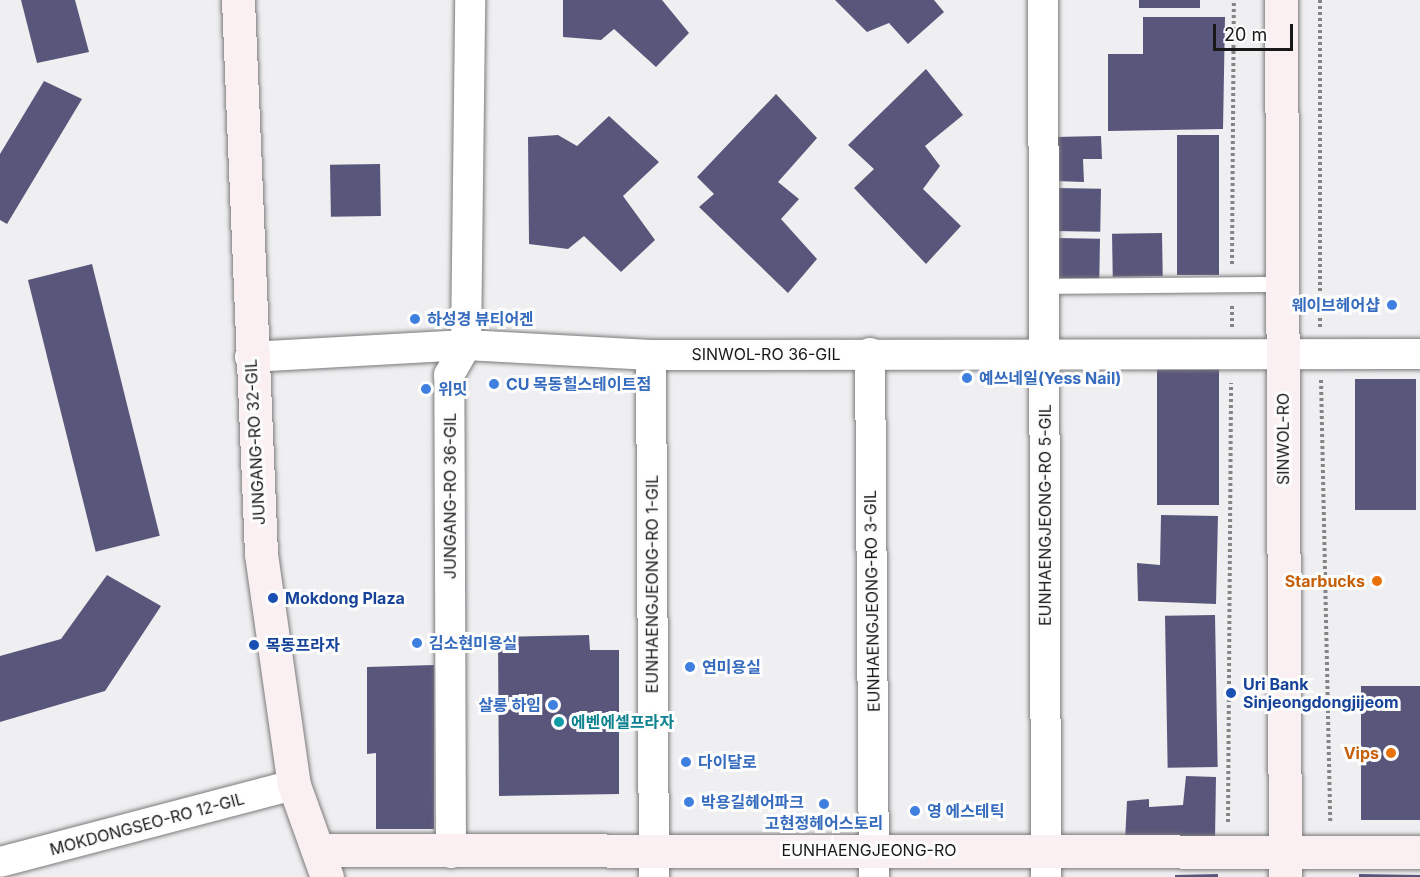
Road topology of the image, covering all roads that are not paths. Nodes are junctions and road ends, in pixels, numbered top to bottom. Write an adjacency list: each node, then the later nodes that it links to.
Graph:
1 (238, 0): 13 (street, JUNGANG-RO 32-GIL)
2 (470, 0): 7 (street, JUNGANG-RO 36-GIL)
3 (1044, 0): 6 (street, EUNHAENGJEONG-RO 5-GIL)
4 (1281, 0): 5 (street, SINWOL-RO)
5 (1282, 284): 6 (lane); 9 (street, SINWOL-RO)
6 (1045, 286): 8 (street, EUNHAENGJEONG-RO 5-GIL)
7 (466, 345): 12 (street, SINWOL-RO 36-GIL); 13 (street, SINWOL-RO 36-GIL); 16 (street, JUNGANG-RO 36-GIL)
8 (1045, 351): 9 (street, SINWOL-RO 36-GIL); 10 (street, SINWOL-RO 36-GIL); 20 (street, EUNHAENGJEONG-RO 5-GIL)
9 (1283, 351): 11 (street, SINWOL-RO 36-GIL); 21 (street, SINWOL-RO)
10 (870, 353): 12 (street, SINWOL-RO 36-GIL); 19 (street, EUNHAENGJEONG-RO 3-GIL)
11 (1420, 354)
12 (651, 355): 18 (street, EUNHAENGJEONG-RO 1-GIL)
13 (250, 357): 14 (street, JUNGANG-RO 32-GIL)
14 (294, 785): 17 (street, MOKDONGSEO-RO 12-GIL); 22 (street, JUNGANG-RO 32-GIL)
15 (1420, 852): 21 (street, EUNHAENGJEONG-RO)
16 (451, 853): 18 (street, EUNHAENGJEONG-RO); 22 (street, EUNHAENGJEONG-RO)
17 (0, 862)
18 (654, 863): 19 (street, EUNHAENGJEONG-RO)
19 (874, 863): 20 (street, EUNHAENGJEONG-RO)
20 (1046, 863): 21 (street, EUNHAENGJEONG-RO)
21 (1285, 863)
22 (322, 864)

